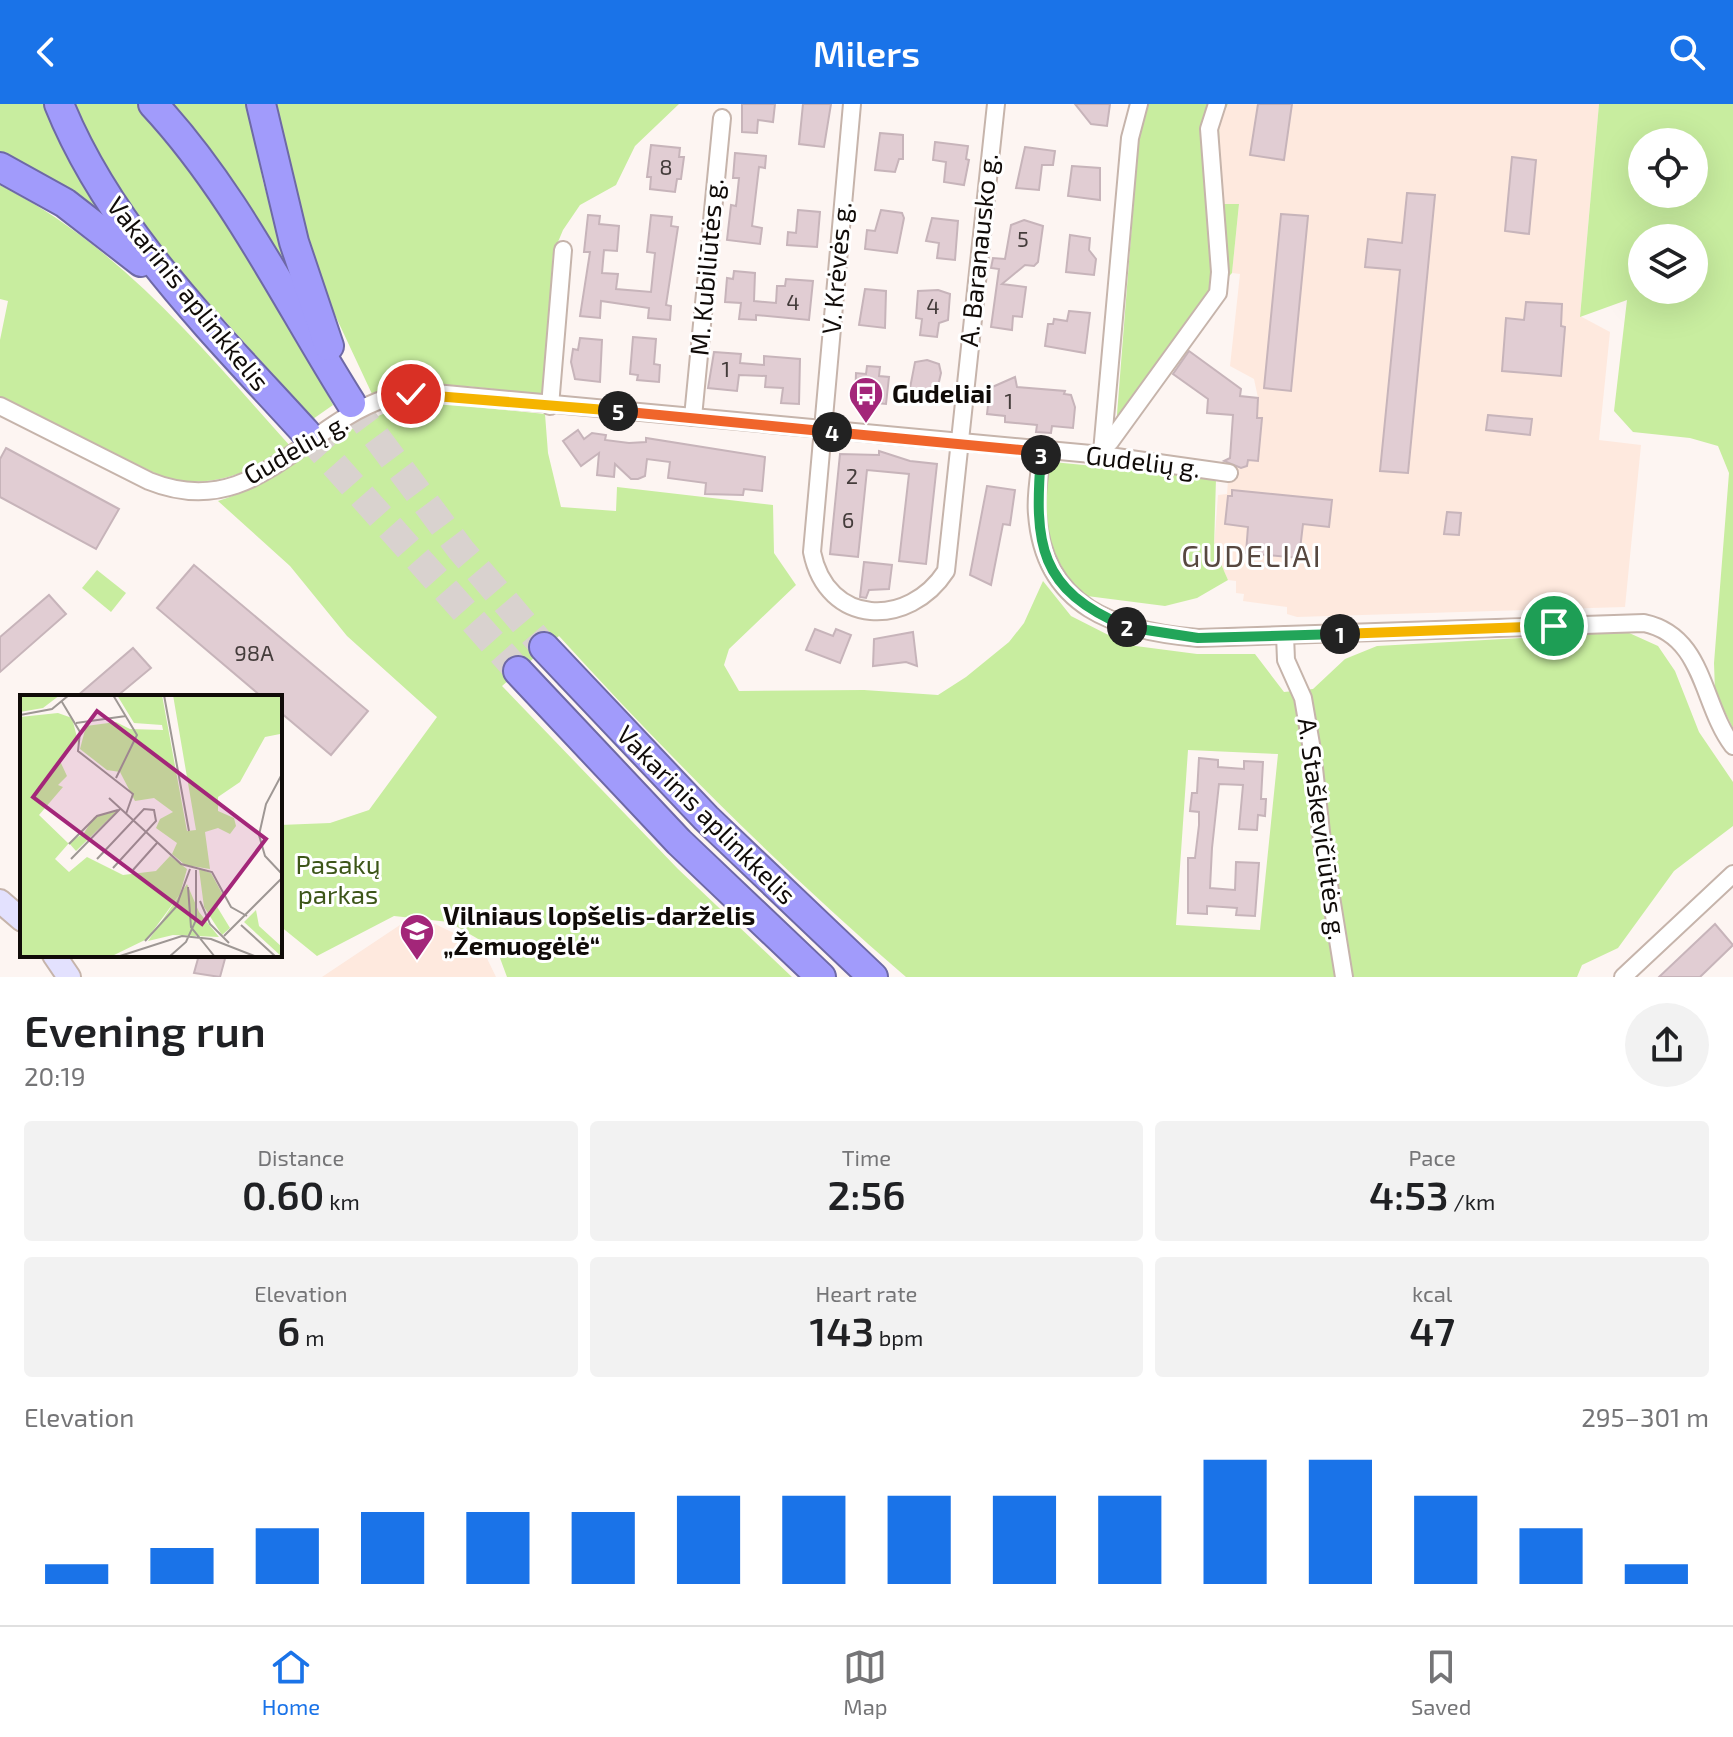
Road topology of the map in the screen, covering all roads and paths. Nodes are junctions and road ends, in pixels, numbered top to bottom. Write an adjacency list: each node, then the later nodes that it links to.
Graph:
1 (59, 104): 11 (highway, Vakarinis aplinkkelis)
2 (153, 104): 3 (highway)
3 (261, 104)
4 (852, 104): 15 (street, V. Krėvės g.)
5 (996, 104): 17 (street, A. Baranausko g.)
6 (1139, 104): 18 (street)
7 (1217, 104): 18 (street)
8 (722, 118): 14 (street, M. Kubiliūtės g.)
9 (0, 167): 11 (highway)
10 (563, 250): 13 (street)
11 (209, 326): 16 (highway, Vakarinis aplinkkelis)
12 (0, 406): 13 (street, Gudelių g.)
13 (550, 406): 14 (street, Gudelių g.)
14 (693, 417): 15 (street, Gudelių g.)
15 (821, 431): 17 (street, Gudelių g.); 17 (street, V. Krėvės g.)
16 (306, 433)
17 (957, 445): 19 (street, Gudelių g.)
18 (1102, 449): 19 (street, Gudelių g.); 20 (street, Gudelių g.)
19 (1042, 452): 21 (street)
20 (1229, 473)
21 (1285, 635): 24 (street); 32 (street, A. Staškevičiūtės g.)
22 (544, 647): 31 (highway, Vakarinis aplinkkelis)
23 (518, 671): 30 (highway, Vakarinis aplinkkelis)
24 (1733, 746)
25 (1733, 874): 33 (street)
26 (0, 901): 27 (street)
27 (20, 918)
28 (55, 957): 29 (street)
29 (69, 977)
30 (821, 977)
31 (873, 977)
32 (1344, 977)
33 (1623, 977)

